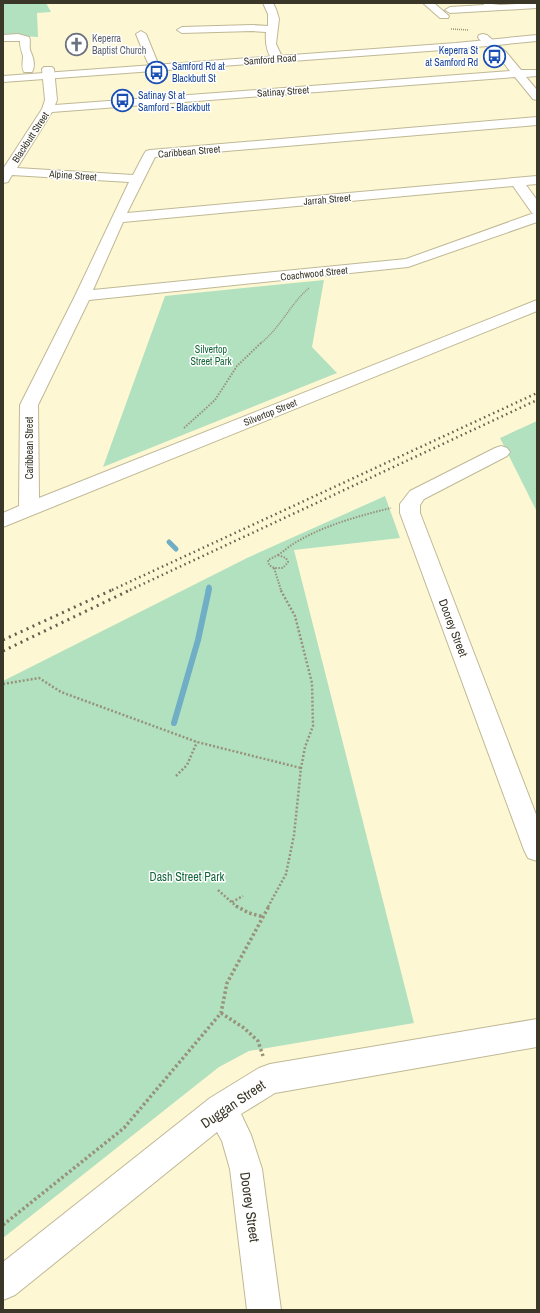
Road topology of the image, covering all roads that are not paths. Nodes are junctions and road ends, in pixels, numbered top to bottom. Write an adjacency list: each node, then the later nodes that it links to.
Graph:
1 (268, 3): 6 (street)
2 (428, 3): 3 (street)
3 (489, 5): 4 (street)
4 (537, 5)
5 (182, 30): 6 (street)
6 (273, 30): 12 (street)
7 (537, 32): 11 (street, Samford Road)
8 (141, 34): 13 (street)
9 (3, 38): 14 (street)
10 (537, 38): 11 (street, Samford Road)
11 (486, 40): 12 (street, Samford Road); 18 (street)
12 (276, 56): 13 (street, Samford Road); 16 (street, Samford Road)
13 (152, 61): 16 (street, Samford Road)
14 (28, 70): 15 (street, Samford Road); 16 (street, Samford Road)
15 (3, 72)
16 (48, 72): 19 (street, Samford Road); 21 (street, Blackbutt Street)
17 (537, 73): 18 (street, Satinay Street)
18 (518, 74): 20 (street); 21 (street, Satinay Street)
19 (3, 79)
20 (537, 97)
21 (48, 109): 23 (street, Blackbutt Street)
22 (537, 121): 24 (street, Caribbean Street)
23 (6, 175): 24 (street, Alpine Street)
24 (137, 179): 29 (street, Caribbean Street)
25 (537, 180): 26 (street, Jarrah Street)
26 (518, 182): 27 (street); 29 (street, Jarrah Street)
27 (537, 210)
28 (537, 217): 30 (street, Coachwood Street)
29 (118, 218): 30 (street, Caribbean Street)
30 (83, 296): 33 (street, Caribbean Street)
31 (537, 306): 33 (street, Silvertop Street)
32 (501, 452): 35 (street, Doorey Street)
33 (29, 509): 34 (street, Silvertop Street)
34 (3, 520)
35 (537, 850)
36 (537, 1033): 37 (street, Duggan Street)
37 (221, 1109): 38 (street, Duggan Street); 39 (street, Doorey Street)
38 (3, 1283)
39 (264, 1310)

